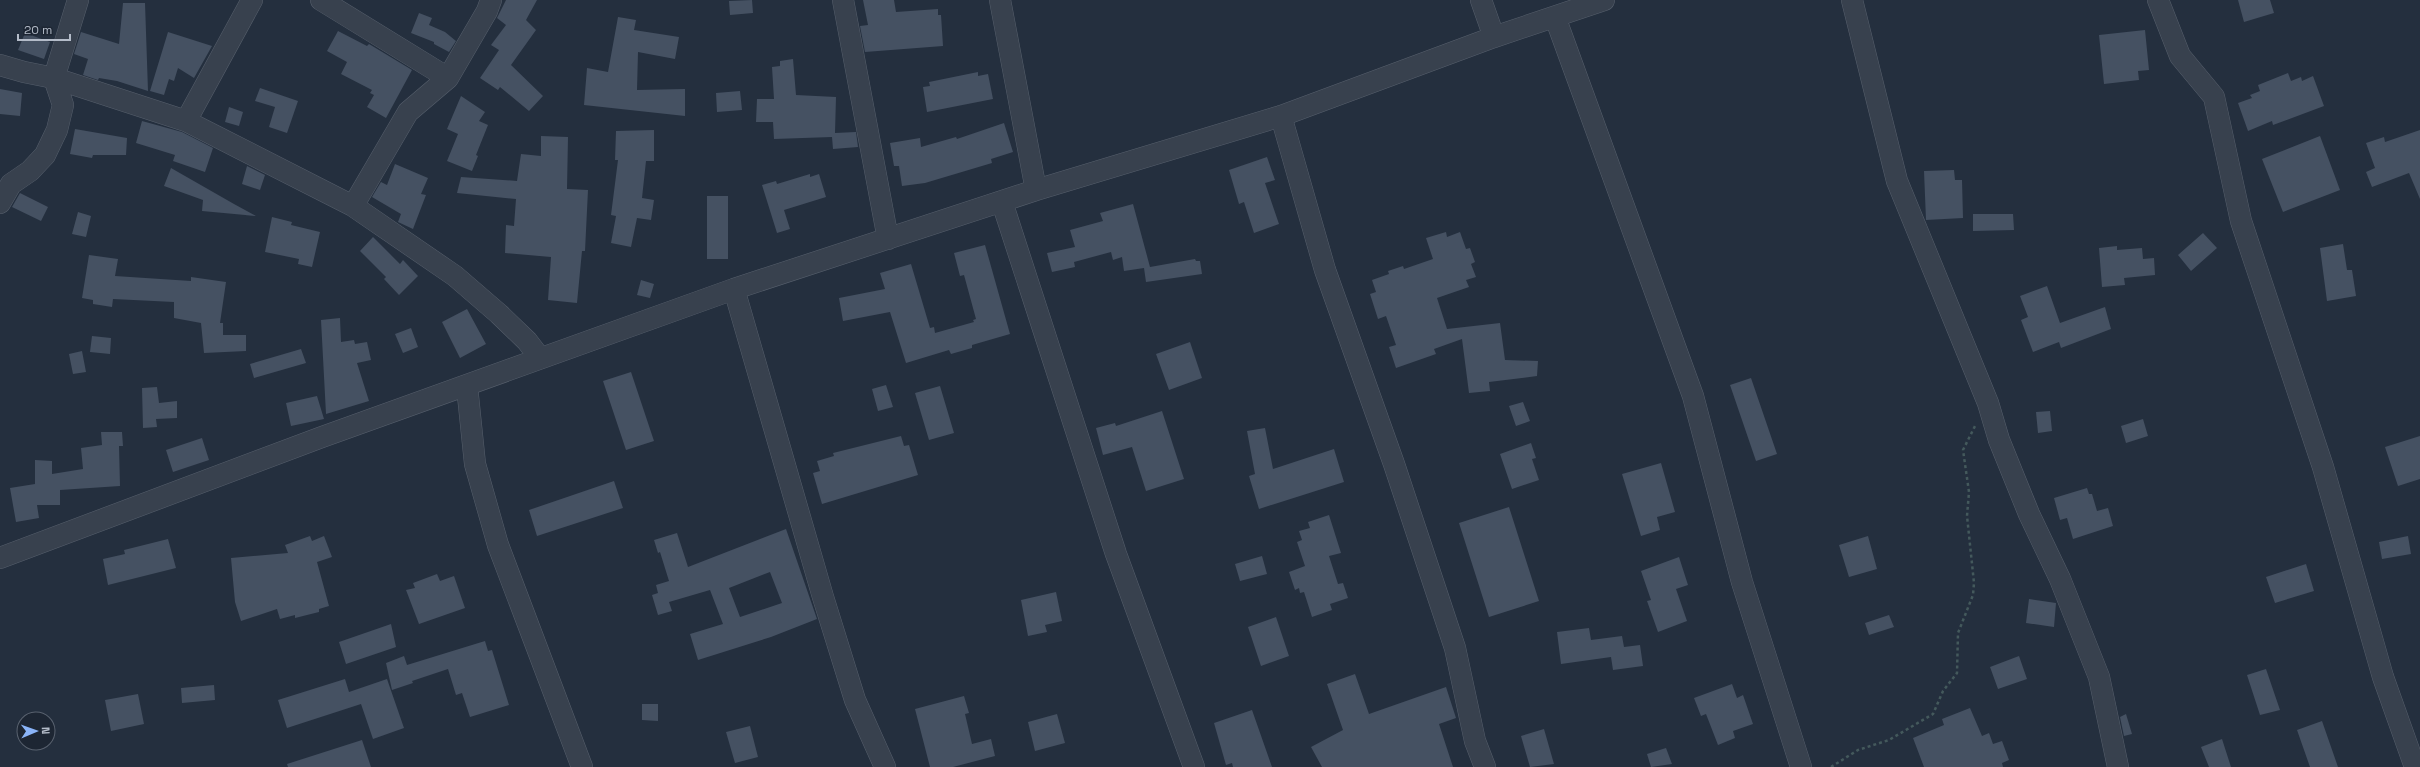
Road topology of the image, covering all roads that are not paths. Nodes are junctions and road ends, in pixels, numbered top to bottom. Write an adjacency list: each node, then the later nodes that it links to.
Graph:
1 (78, 0): 14 (street)
2 (252, 0): 17 (street)
3 (321, 0): 15 (street)
4 (491, 0): 15 (street)
5 (843, 0): 22 (street)
6 (1000, 0): 18 (street)
7 (1481, 0): 12 (street)
8 (1604, 0): 11 (street)
9 (1852, 0): 32 (street)
10 (2158, 0): 33 (street)
11 (1555, 17): 12 (street); 31 (street)
12 (1494, 37): 16 (street)
13 (0, 64): 14 (street)
14 (54, 78): 17 (street); 20 (street)
15 (448, 78): 21 (street)
16 (1282, 116): 18 (street); 30 (street)
17 (186, 121): 21 (street)
18 (1036, 190): 19 (street)
19 (1002, 202): 22 (street); 29 (street)
20 (0, 203)
21 (353, 206): 24 (street)
22 (888, 239): 23 (street)
23 (734, 288): 24 (street); 28 (street)
24 (540, 358): 25 (street)
25 (467, 386): 26 (street); 27 (street)
26 (0, 558)
27 (582, 767)
28 (885, 767)
29 (1194, 767)
30 (1485, 767)
31 (1801, 767)
32 (2118, 767)
33 (2415, 767)

